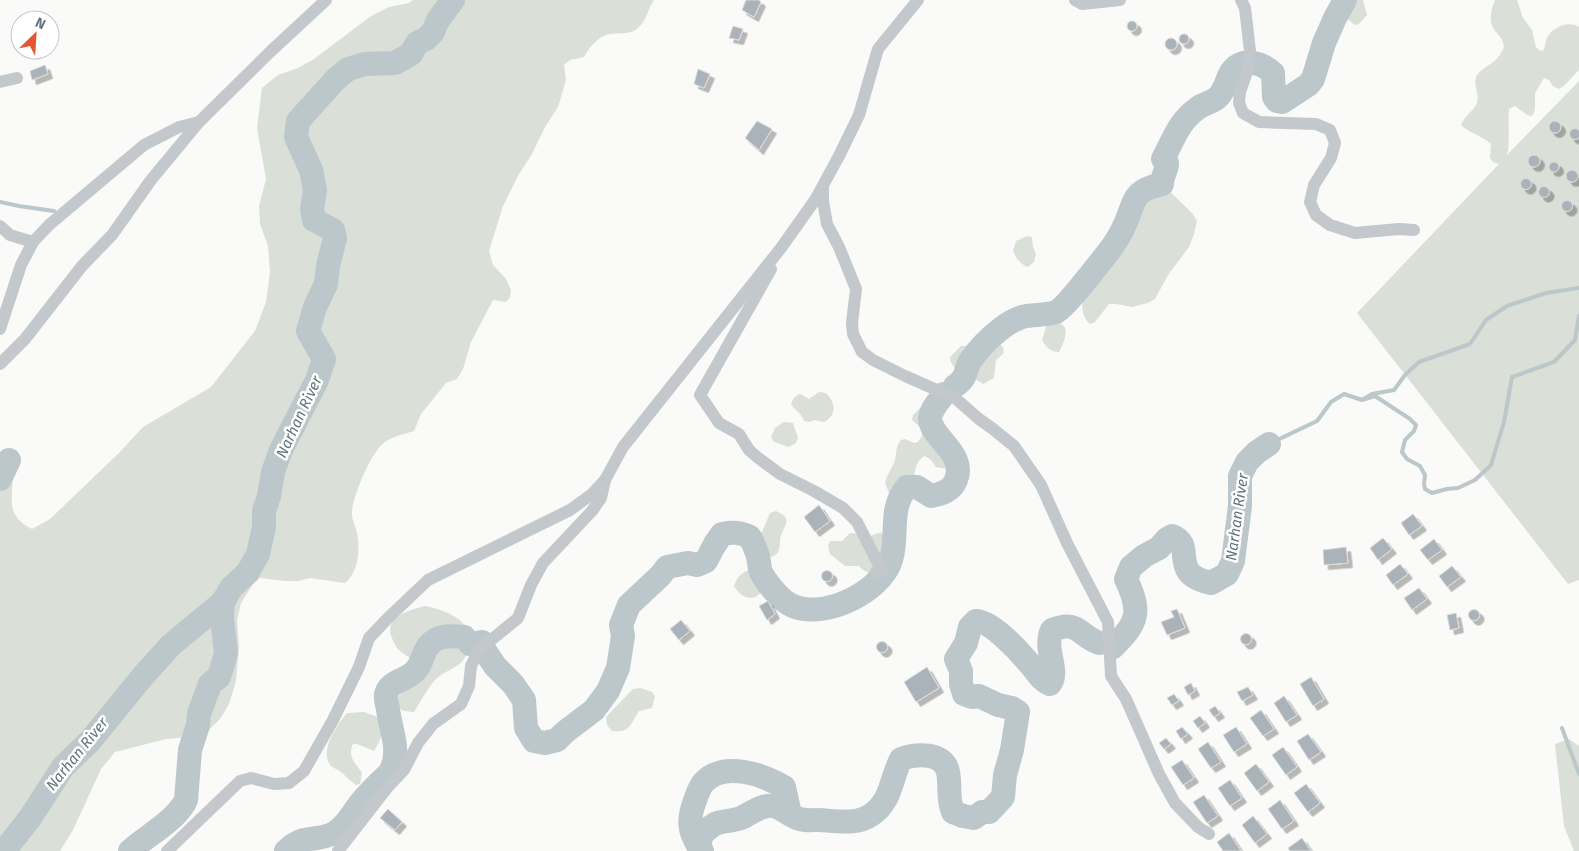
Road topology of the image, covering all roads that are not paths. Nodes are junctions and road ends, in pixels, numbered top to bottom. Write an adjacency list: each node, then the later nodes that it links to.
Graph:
1 (326, 0): 8 (street)
2 (918, 0): 9 (street)
3 (1075, 0): 4 (street)
4 (1120, 0)
5 (1241, 0): 11 (street)
6 (17, 78): 7 (street)
7 (0, 82)
8 (199, 122): 12 (street); 15 (street)
9 (823, 185): 13 (street); 18 (street)
10 (0, 226): 12 (street)
11 (1414, 230)
12 (33, 242): 14 (street)
13 (781, 248): 16 (street); 17 (street)
14 (0, 329)
15 (0, 364)
16 (605, 480): 19 (street); 20 (street)
17 (876, 572)
18 (1209, 834)
19 (167, 851)
20 (338, 851)

